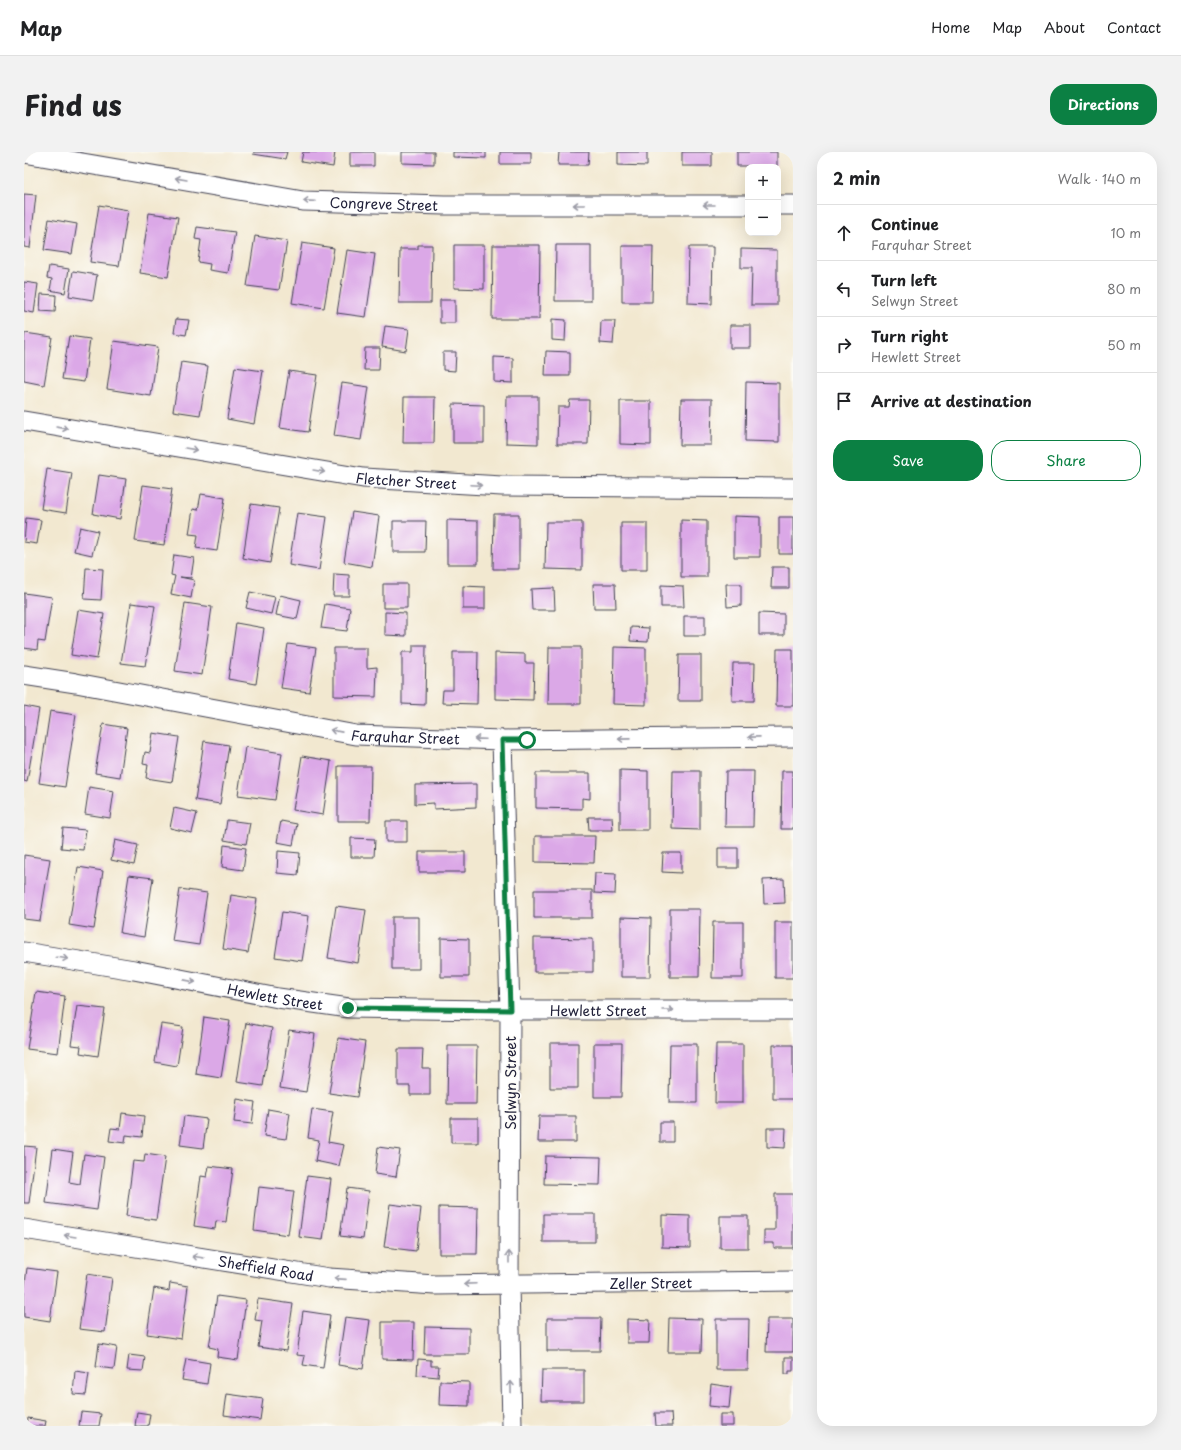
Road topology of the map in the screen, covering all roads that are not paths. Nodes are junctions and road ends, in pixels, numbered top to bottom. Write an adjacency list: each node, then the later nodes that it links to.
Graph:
1 (24, 153): 2 (street, Congreve Street, one-way to 1)
2 (745, 205)
3 (781, 205): 4 (street)
4 (793, 205)
5 (24, 421): 6 (street, Fletcher Street, one-way to 6)
6 (793, 488)
7 (24, 675): 9 (street, Farquhar Street, one-way to 7)
8 (793, 737): 9 (street, Farquhar Street, one-way to 9)
9 (502, 740): 11 (street, Selwyn Street)
10 (24, 952): 11 (street, Hewlett Street, one-way to 11)
11 (510, 1010): 12 (street, Hewlett Street, one-way to 12); 15 (street, Selwyn Street, one-way to 11)
12 (793, 1010)
13 (24, 1229): 15 (street, Sheffield Road, one-way to 13)
14 (793, 1281): 15 (street, Zeller Street)
15 (509, 1283): 16 (street, Selwyn Street, one-way to 15)
16 (512, 1426)

